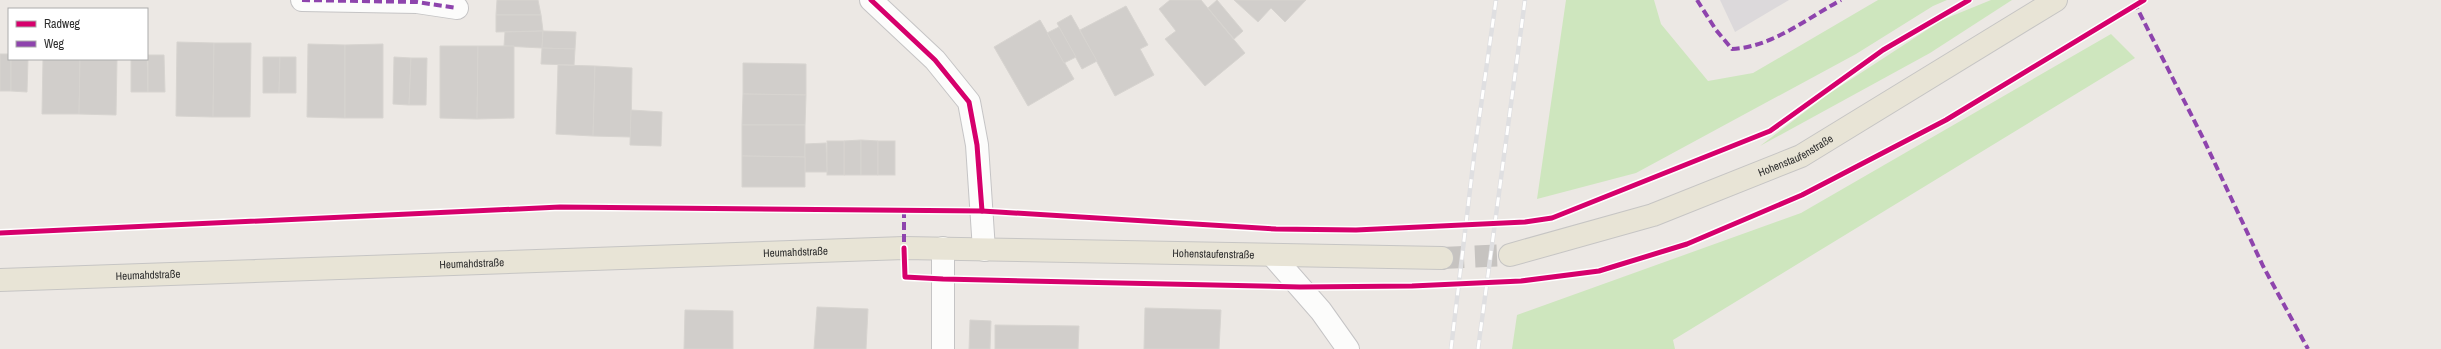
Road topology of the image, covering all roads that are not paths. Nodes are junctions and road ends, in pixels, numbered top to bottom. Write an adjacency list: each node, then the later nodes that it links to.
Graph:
1 (302, 0): 4 (street)
2 (871, 0): 6 (street)
3 (2056, 0): 8 (main road, Hohenstaufenstraße)
4 (457, 8)
5 (943, 248): 6 (main road, Hohenstaufenstraße); 10 (main road, Heumahdstraße); 11 (street)
6 (984, 250): 7 (main road, Hohenstaufenstraße)
7 (1272, 255): 9 (main road, Hohenstaufenstraße); 12 (street)
8 (1510, 255)
9 (1442, 258)
10 (0, 280)
11 (943, 349)
12 (1348, 349)

